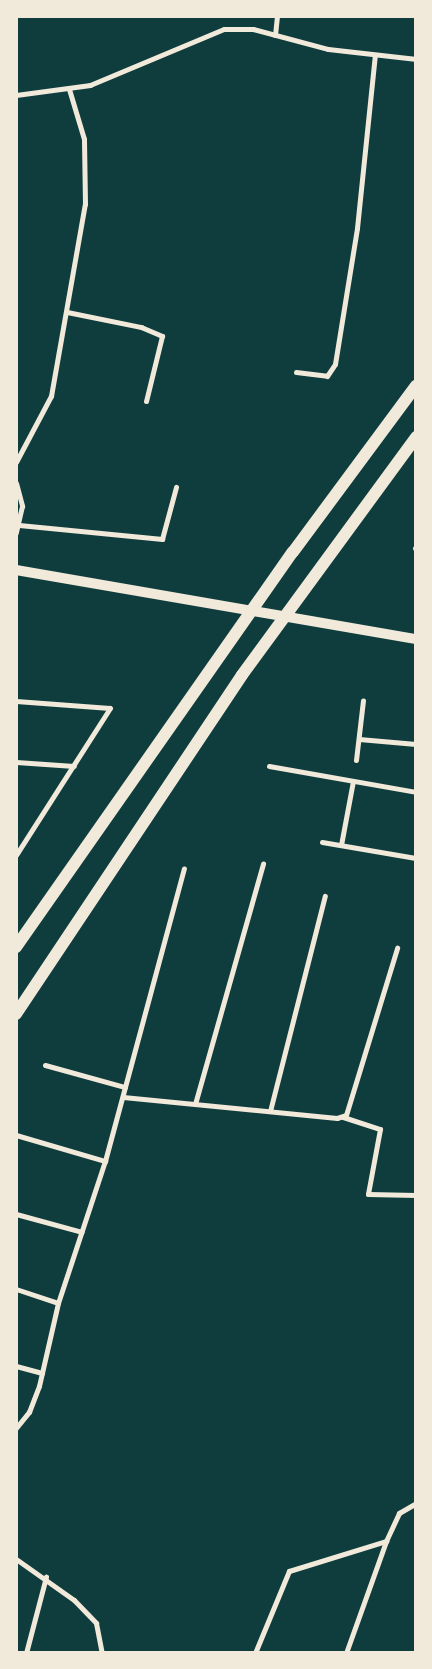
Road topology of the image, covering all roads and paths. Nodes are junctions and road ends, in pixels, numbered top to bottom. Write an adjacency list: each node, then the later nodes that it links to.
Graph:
1 (277, 16): 2 (street)
2 (275, 35): 4 (street); 6 (street)
3 (416, 52): 5 (street)
4 (375, 54): 5 (street); 9 (street)
5 (415, 59)
6 (69, 89): 7 (street); 8 (street)
7 (16, 95)
8 (66, 312): 11 (street); 13 (street)
9 (296, 372)
10 (416, 386): 37 (highway)
11 (146, 401)
12 (416, 436): 39 (highway)
13 (16, 462)
14 (16, 483): 16 (street)
15 (176, 487): 16 (street)
16 (19, 525): 17 (street)
17 (16, 533)
18 (16, 570): 19 (main road)
19 (416, 639)
20 (363, 700): 22 (street)
21 (16, 701): 26 (street)
22 (360, 739): 23 (street); 24 (street)
23 (416, 744)
24 (356, 760)
25 (16, 762): 26 (street)
26 (74, 766): 32 (street)
27 (269, 766): 28 (street)
28 (353, 781): 29 (street); 31 (street)
29 (416, 792)
30 (322, 842): 31 (street)
31 (342, 845): 33 (street)
32 (16, 854)
33 (416, 858)
34 (263, 863): 43 (street)
35 (184, 868): 41 (street)
36 (325, 896): 44 (street)
37 (16, 948)
38 (397, 948): 45 (street)
39 (16, 1014)
40 (45, 1065): 41 (street)
41 (125, 1087): 42 (street)
42 (123, 1096): 43 (street); 47 (street)
43 (195, 1104): 44 (street)
44 (270, 1111): 45 (street)
45 (342, 1116): 48 (street)
46 (16, 1136): 47 (street)
47 (106, 1161): 50 (street)
48 (416, 1195)
49 (16, 1214): 50 (street)
50 (82, 1232): 52 (street)
51 (16, 1289): 52 (street)
52 (58, 1303): 54 (street)
53 (16, 1366): 54 (street)
54 (42, 1373): 55 (street)
55 (16, 1428)
56 (416, 1503): 57 (street)
57 (386, 1541): 62 (street); 63 (street)
58 (16, 1559): 59 (street)
59 (46, 1577): 60 (street); 61 (street)
60 (26, 1653)
61 (102, 1653)
62 (255, 1653)
63 (346, 1653)

